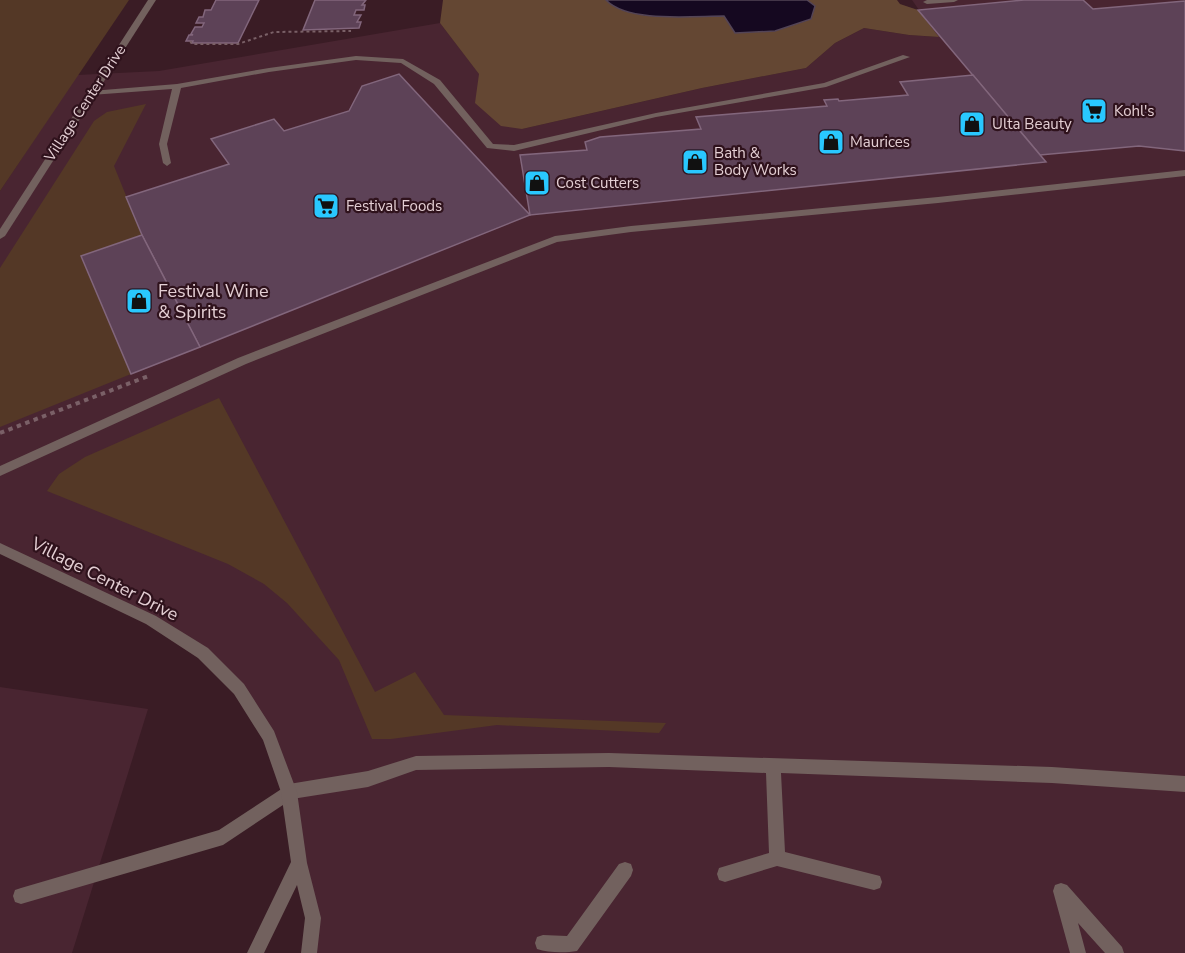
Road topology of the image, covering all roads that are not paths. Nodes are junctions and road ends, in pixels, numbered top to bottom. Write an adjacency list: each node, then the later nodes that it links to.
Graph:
1 (152, 0): 6 (street, Village Center Drive)
2 (954, 0): 3 (street)
3 (927, 2)
4 (906, 57): 5 (street)
5 (177, 86): 6 (street); 7 (street)
6 (91, 93): 9 (street, Village Center Drive)
7 (167, 163)
8 (1185, 173): 10 (street)
9 (0, 236)
10 (0, 471)
11 (0, 548): 14 (street, Village Center Drive)
12 (773, 766): 13 (street); 14 (street); 15 (street)
13 (1185, 784)
14 (289, 792): 16 (street, Village Center Drive); 20 (street)
15 (777, 858): 18 (street); 19 (street)
16 (299, 863): 22 (street); 23 (street, Village Center Drive)
17 (625, 870): 21 (street)
18 (725, 874)
19 (874, 882)
20 (21, 896)
21 (543, 943)
22 (255, 953)
23 (309, 953)
24 (1077, 953): 25 (street)
25 (1116, 953)

